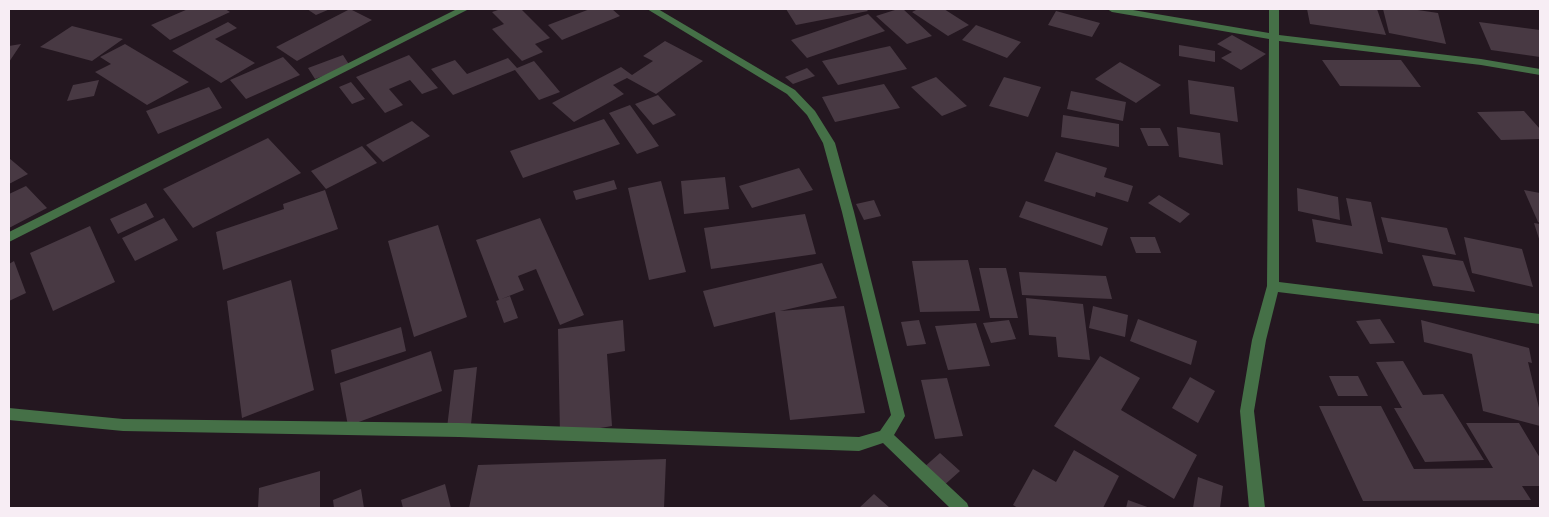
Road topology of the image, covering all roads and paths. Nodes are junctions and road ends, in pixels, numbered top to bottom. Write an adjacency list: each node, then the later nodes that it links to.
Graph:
1 (464, 9): 7 (street)
2 (652, 9): 11 (street)
3 (1112, 9): 5 (street)
4 (1274, 9): 5 (street)
5 (1274, 37): 6 (street); 8 (street)
6 (1540, 72)
7 (9, 237)
8 (1273, 286): 9 (street); 13 (street)
9 (1540, 319)
10 (9, 414): 11 (street)
11 (885, 436): 12 (street)
12 (961, 508)
13 (1257, 508)

